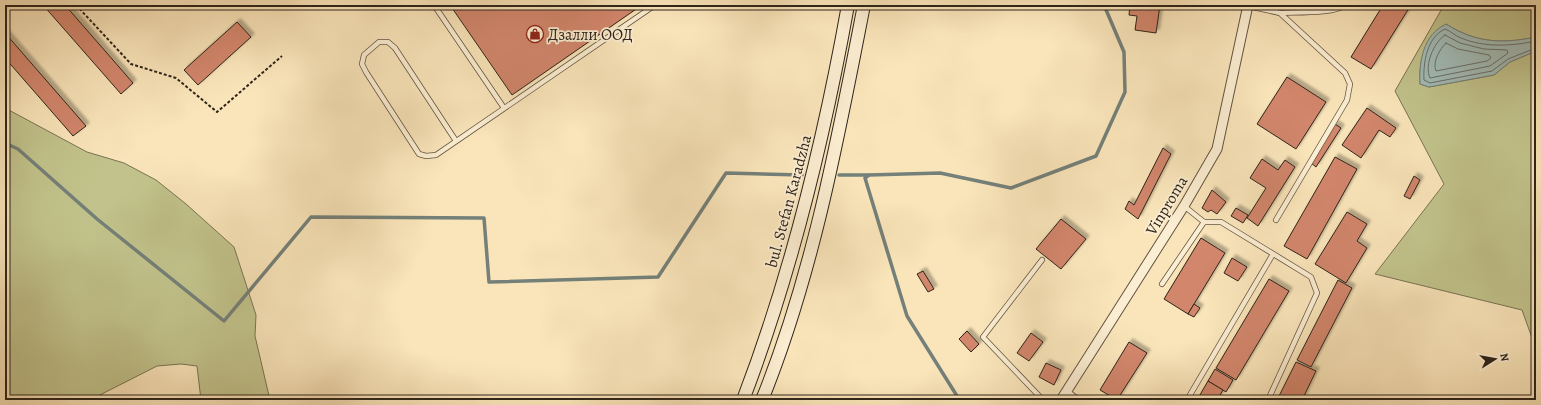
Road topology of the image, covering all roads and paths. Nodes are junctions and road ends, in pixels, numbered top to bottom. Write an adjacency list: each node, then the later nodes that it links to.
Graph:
1 (76, 5): 9 (path)
2 (434, 5): 10 (lane)
3 (655, 5): 10 (lane)
4 (848, 5): 19 (main road, bul. Stefan Karadzha)
5 (864, 5): 20 (main road, bul. Stefan Karadzha)
6 (1345, 5): 8 (lane)
7 (1248, 6): 8 (lane); 12 (street, Vinproma)
8 (1280, 13): 13 (lane)
9 (282, 56)
10 (504, 108): 11 (lane)
11 (456, 141): 11 (lane)
12 (1184, 206): 14 (lane); 18 (street, Vinproma)
13 (1276, 220)
14 (1204, 222): 15 (lane); 17 (lane)
15 (1273, 254): 24 (lane); 25 (lane)
16 (1042, 260): 21 (lane)
17 (1162, 284)
18 (1067, 390): 22 (street, Vinproma); 23 (lane)
19 (743, 400)
20 (762, 400)
21 (1042, 400)
22 (1061, 400)
23 (1079, 400)
24 (1187, 400)
25 (1268, 400)

